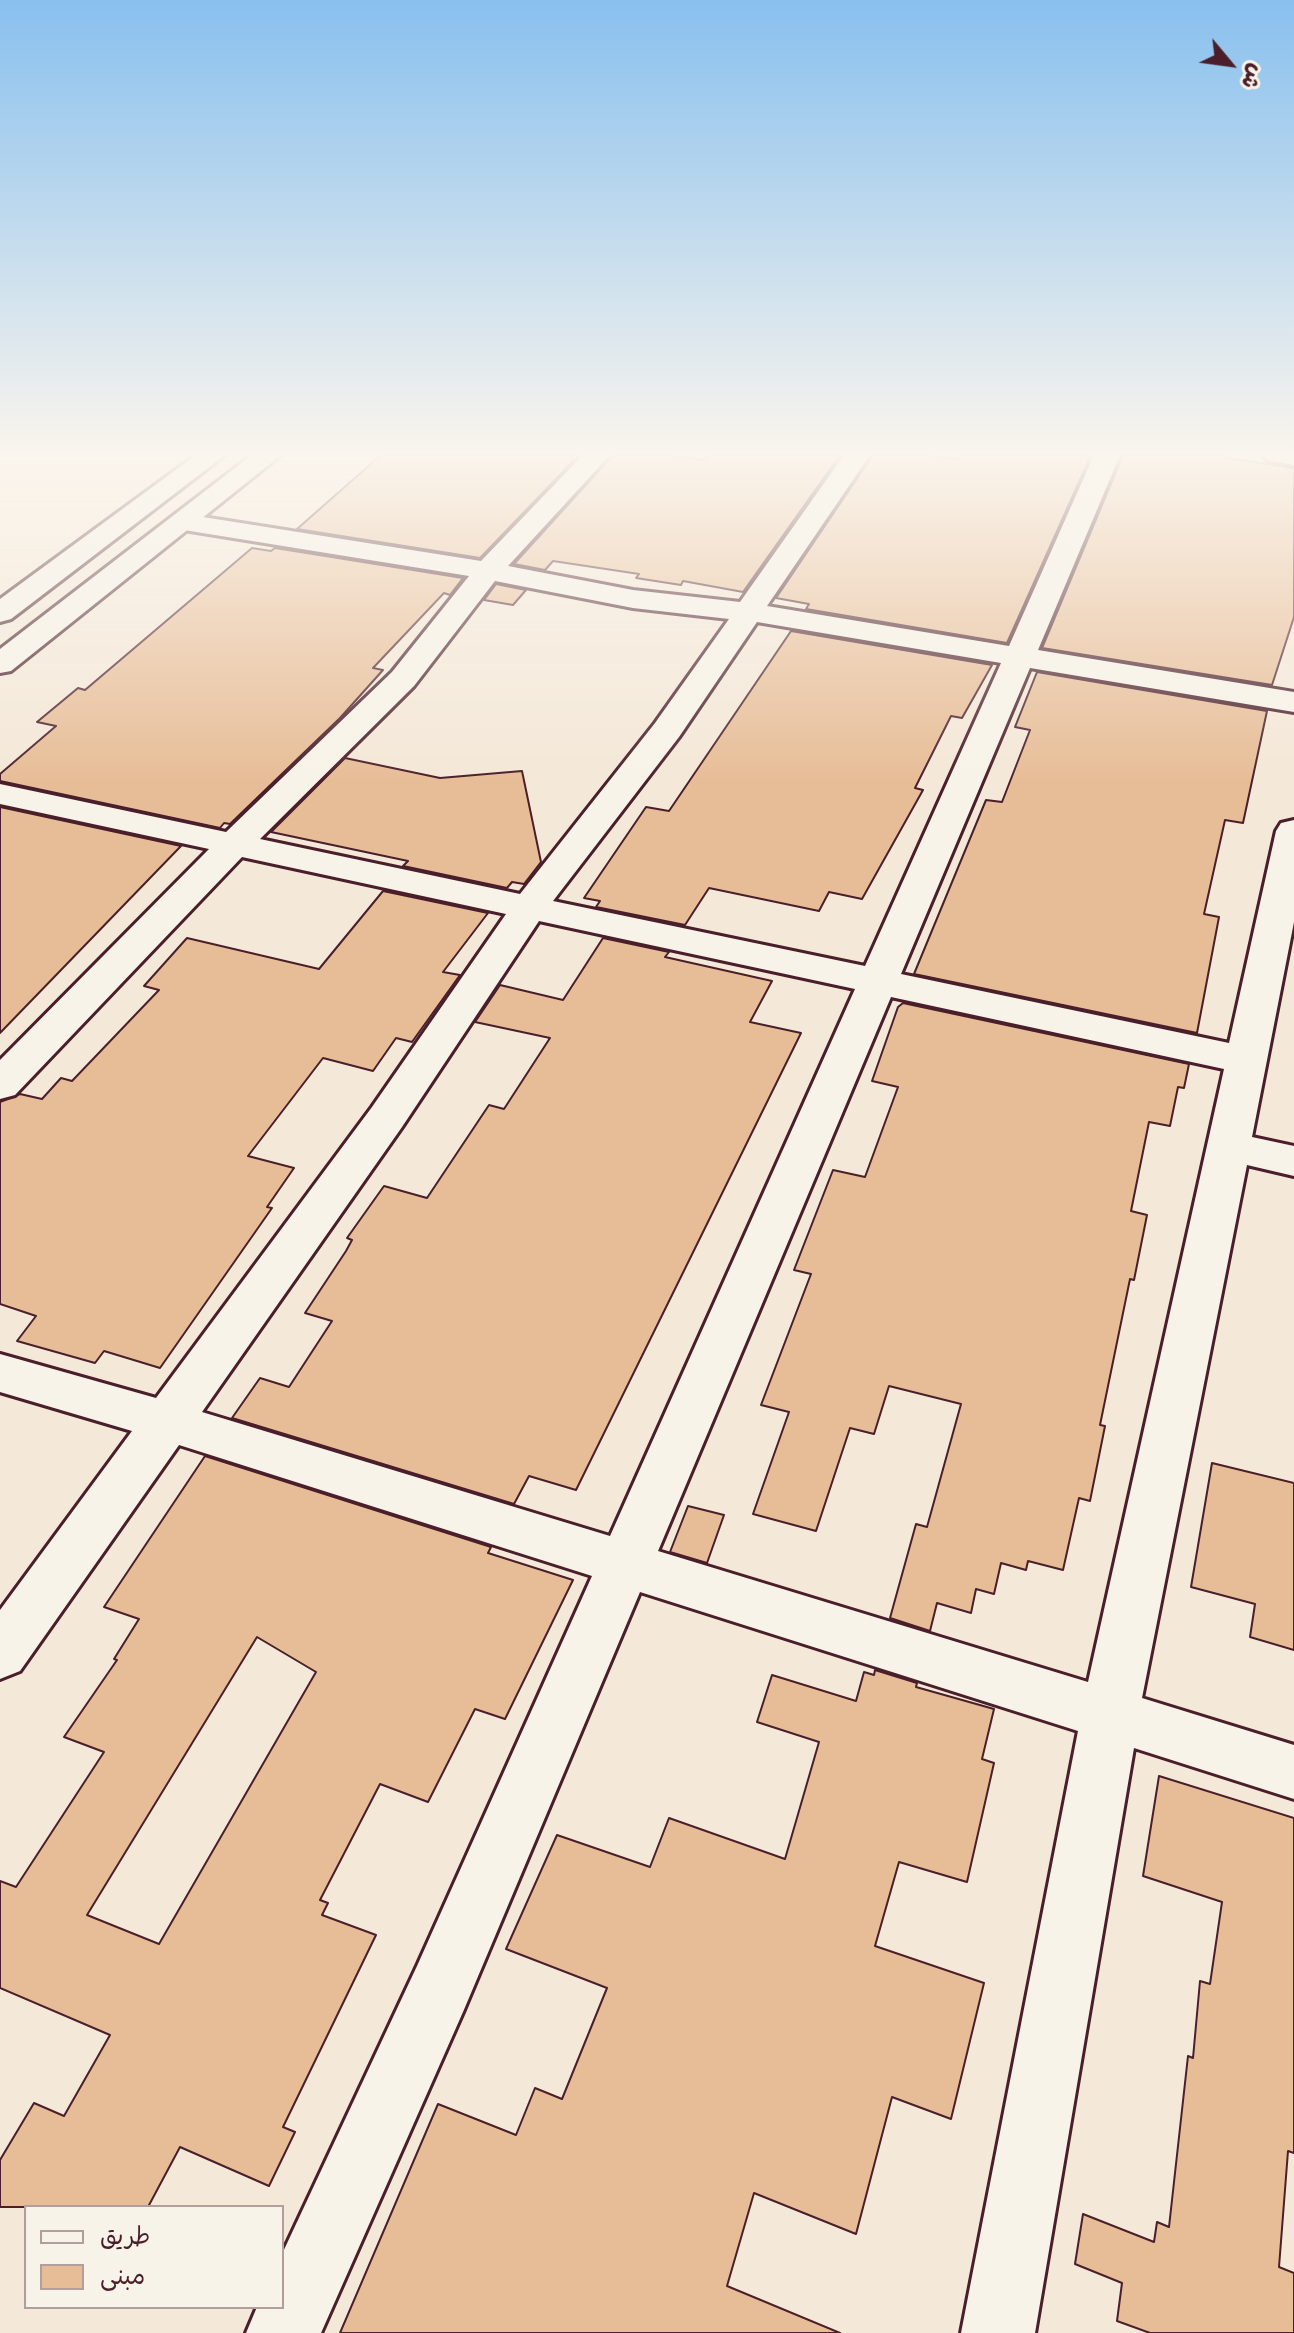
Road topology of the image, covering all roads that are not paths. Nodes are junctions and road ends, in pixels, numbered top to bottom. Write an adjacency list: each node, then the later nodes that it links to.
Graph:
1 (66, 564): 9 (street)
2 (130, 564): 11 (street)
3 (444, 564): 7 (street)
4 (495, 564): 7 (street)
5 (782, 564): 8 (street)
6 (1059, 564): 10 (street)
7 (488, 571): 8 (street); 15 (street)
8 (749, 612): 10 (street); 16 (street)
9 (0, 613)
10 (1018, 658): 12 (street); 17 (street)
11 (0, 664)
12 (1294, 702)
13 (0, 794): 15 (street)
14 (1294, 831): 18 (street)
15 (235, 843): 16 (street); 19 (street)
16 (529, 907): 17 (street); 23 (street)
17 (877, 980): 18 (street); 24 (street)
18 (1245, 1060): 20 (street)
19 (0, 1085)
20 (1227, 1146): 21 (street); 26 (street)
21 (1294, 1161)
22 (0, 1373): 23 (street)
23 (166, 1421): 24 (street); 25 (street)
24 (622, 1563): 26 (street); 28 (street)
25 (0, 1654)
26 (1110, 1716): 27 (street); 29 (street)
27 (1294, 1772)
28 (283, 2333)
29 (998, 2333)

